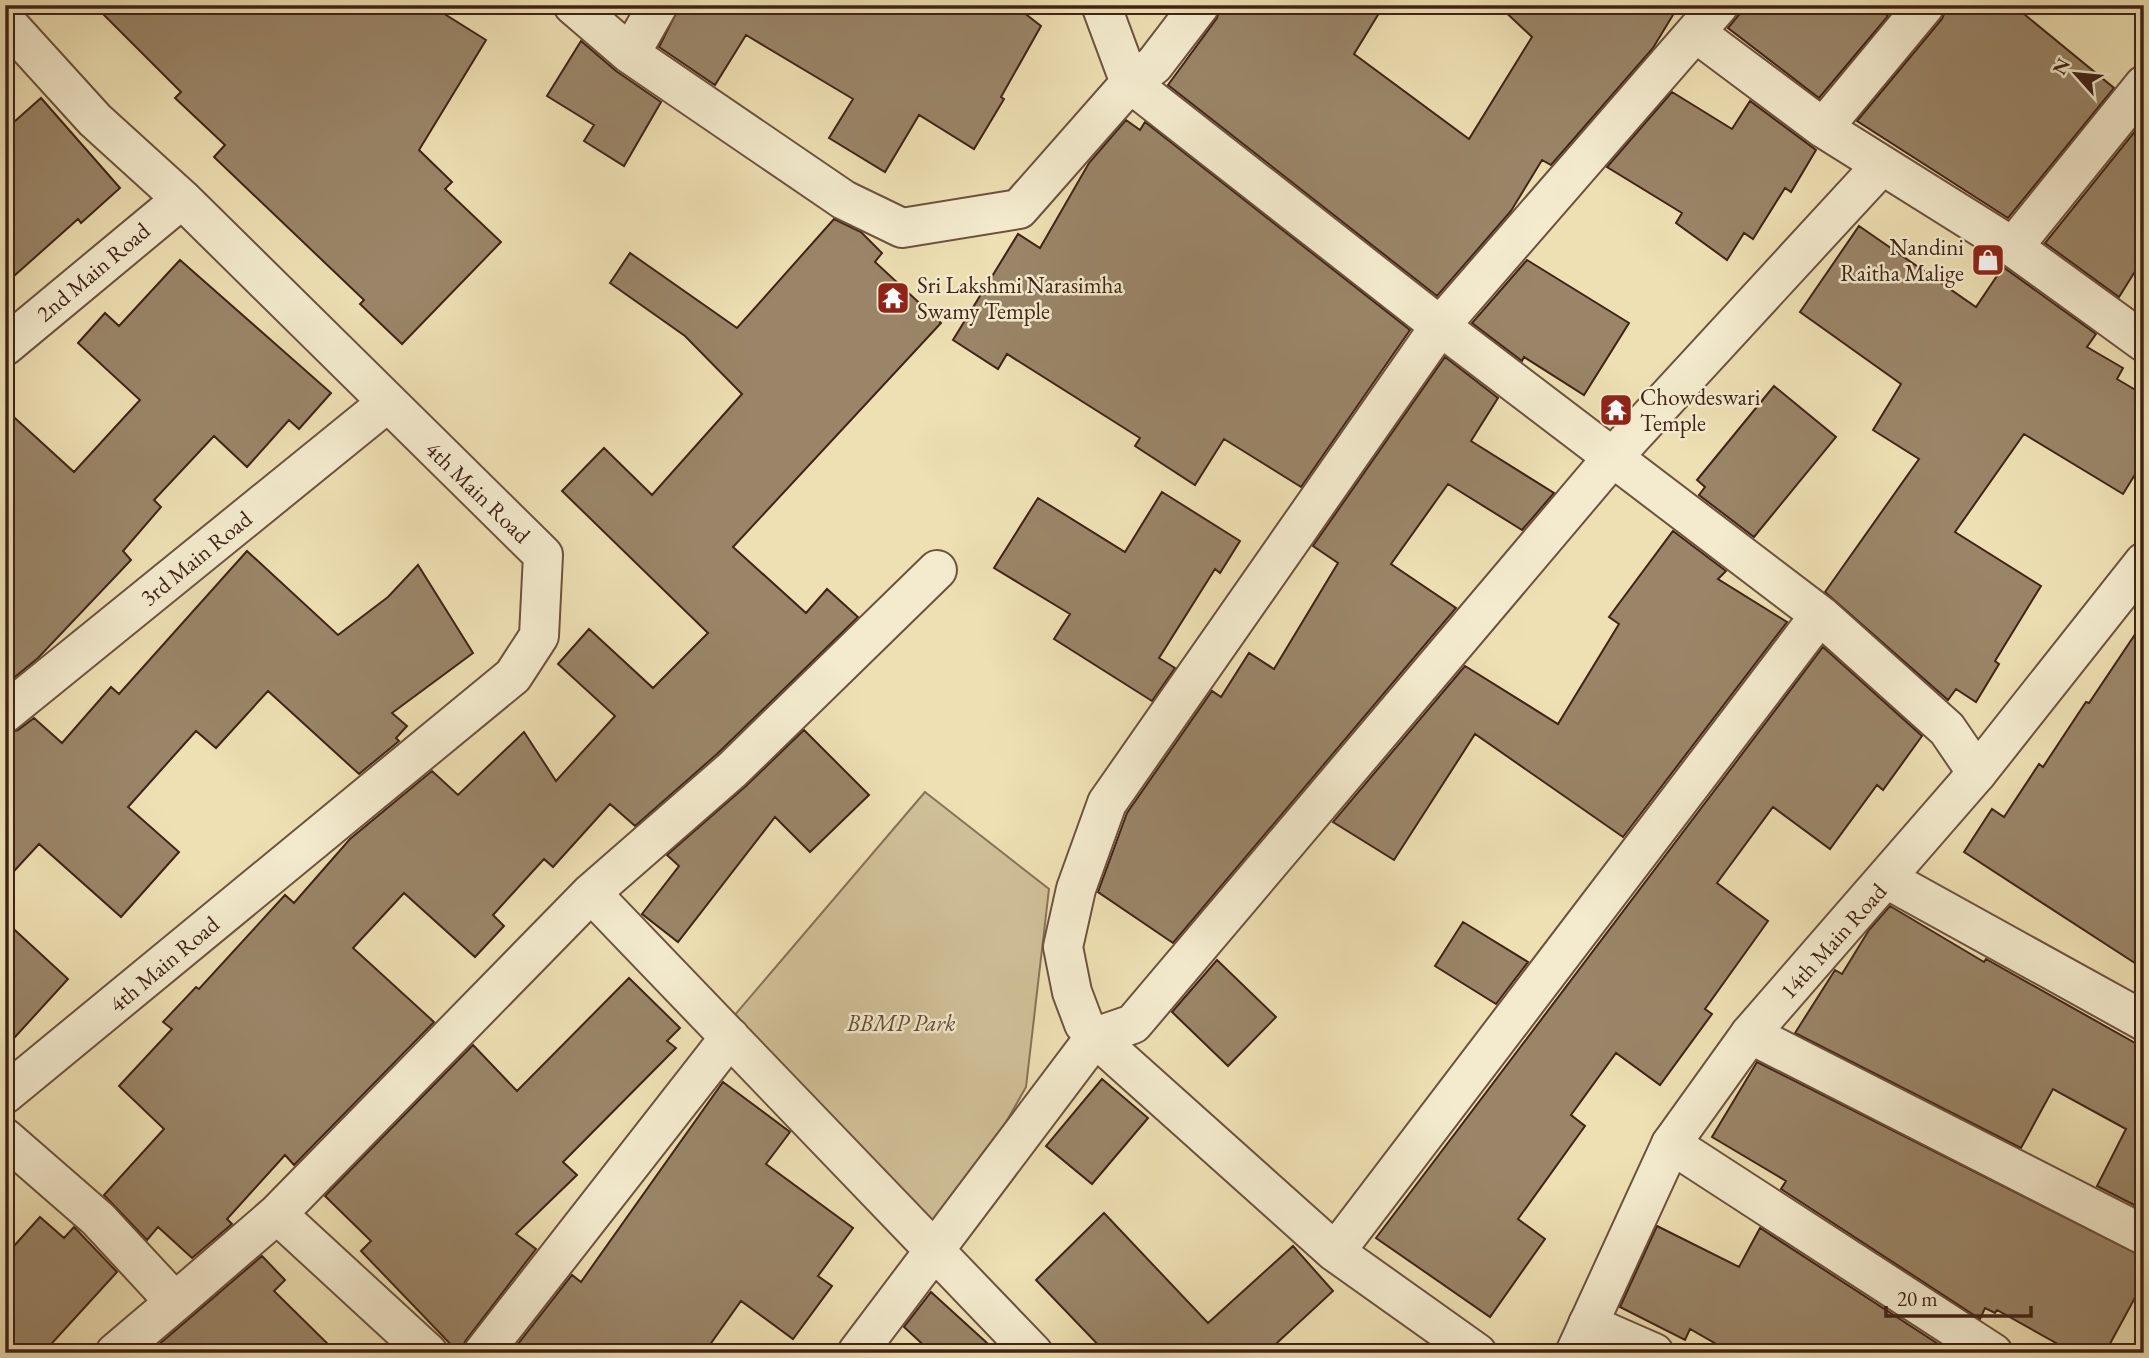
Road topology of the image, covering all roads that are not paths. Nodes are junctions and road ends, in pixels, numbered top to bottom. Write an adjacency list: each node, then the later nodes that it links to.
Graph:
1 (573, 5): 8 (street)
2 (658, 5): 8 (street)
3 (1101, 5): 9 (street)
4 (1200, 5): 9 (street)
5 (1925, 5): 11 (street)
6 (1707, 19): 11 (street); 15 (street)
7 (5, 21): 13 (street, 4th Main Road)
8 (630, 54): 9 (street)
9 (1130, 83): 15 (street)
10 (2144, 85): 14 (street)
11 (1823, 128): 12 (street)
12 (1882, 165): 14 (street); 19 (street)
13 (181, 199): 17 (street, 2nd Main Road); 18 (street, 4th Main Road)
14 (2013, 247): 16 (street)
15 (1440, 326): 19 (street); 30 (street)
16 (2144, 342)
17 (5, 346)
18 (387, 403): 23 (street, 3rd Main Road); 31 (street, 4th Main Road)
19 (1612, 458): 22 (street); 30 (street)
20 (2144, 562): 24 (street, 14th Main Road)
21 (937, 570): 26 (street)
22 (1820, 615): 24 (street); 37 (street)
23 (5, 713)
24 (1977, 773): 25 (street, 14th Main Road)
25 (1887, 879): 27 (street); 28 (street, 14th Main Road)
26 (591, 893): 29 (street); 34 (street)
27 (2138, 1007)
28 (1750, 1034): 33 (street, 14th Main Road); 35 (street)
29 (730, 1037): 36 (street); 42 (street)
30 (1096, 1037): 36 (street); 37 (street)
31 (5, 1094)
32 (5, 1138): 38 (street)
33 (1671, 1144): 39 (street, 14th Main Road); 47 (street)
34 (277, 1214): 38 (street); 41 (street)
35 (2144, 1235)
36 (933, 1251): 43 (street); 44 (street)
37 (1335, 1252): 45 (street)
38 (175, 1302): 40 (street)
39 (1582, 1338): 46 (street)
40 (115, 1353)
41 (428, 1353)
42 (483, 1353)
43 (857, 1353)
44 (1032, 1353)
45 (1477, 1353)
46 (1654, 1353)
47 (1993, 1353)

